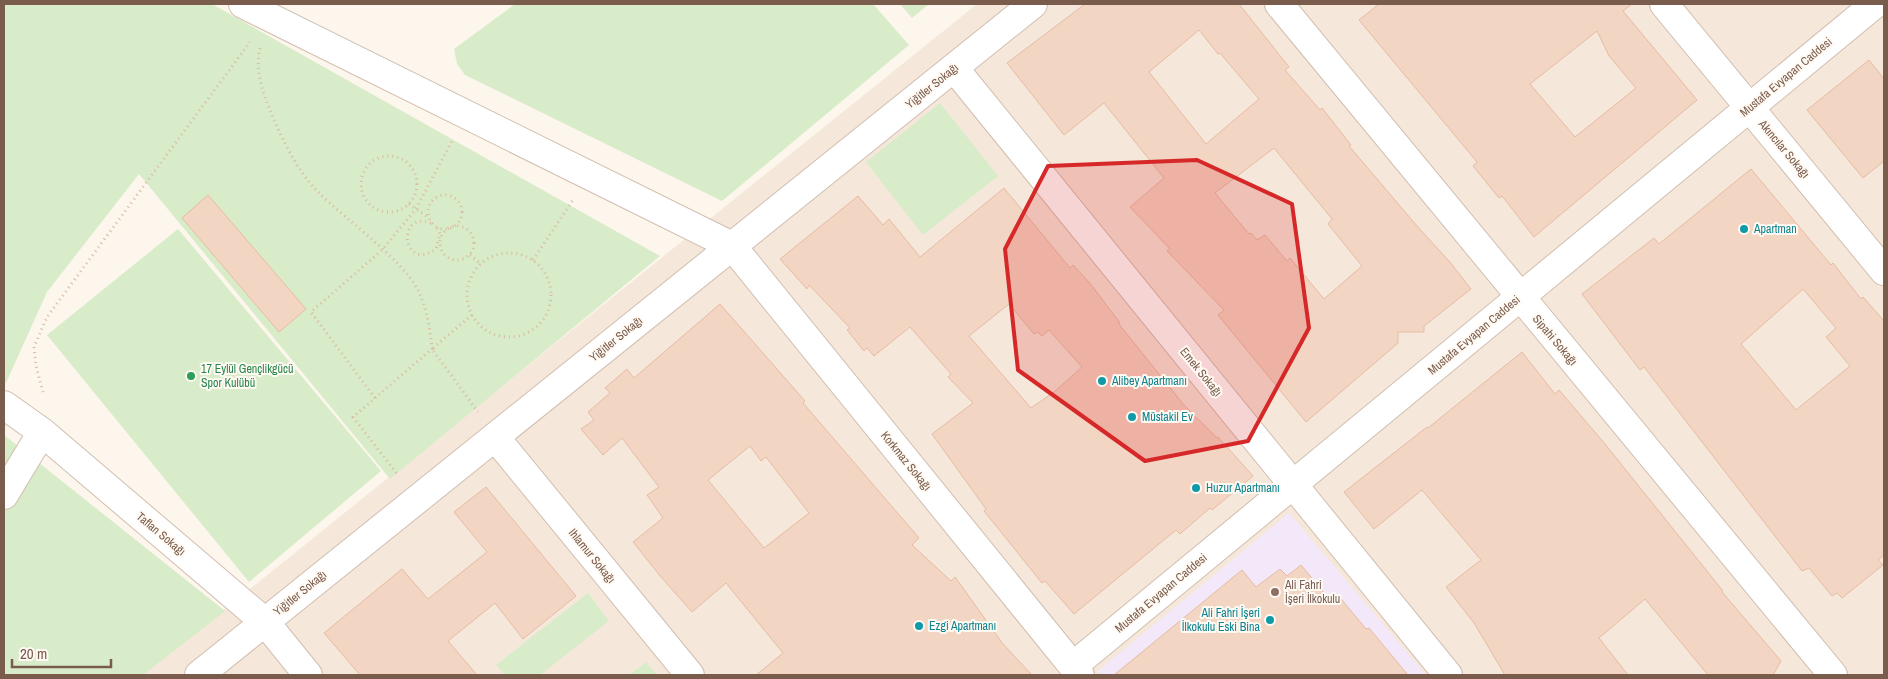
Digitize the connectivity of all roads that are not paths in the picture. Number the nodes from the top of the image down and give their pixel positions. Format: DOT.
graph roads {
  1 [pos="243,4"];
  2 [pos="1033,4"];
  3 [pos="1279,4"];
  4 [pos="1664,4"];
  5 [pos="1875,4"];
  6 [pos="954,68"];
  7 [pos="1749,107"];
  8 [pos="732,246"];
  9 [pos="1884,271"];
  10 [pos="1519,297"];
  11 [pos="4,405"];
  12 [pos="42,432"];
  13 [pos="495,437"];
  14 [pos="1292,485"];
  15 [pos="4,495"];
  16 [pos="265,622"];
  17 [pos="1076,671"];
  18 [pos="199,675"];
  19 [pos="308,675"];
  20 [pos="690,675"];
  21 [pos="1448,675"];
  22 [pos="1832,675"];
  1 -- 8 [label="street"];
  2 -- 6 [label="street, Yiğitler Sokağı"];
  3 -- 10 [label="street, Sipahi Sokağı"];
  4 -- 7 [label="street, Akıncılar Sokağı"];
  5 -- 7 [label="street, Mustafa Evyapan Caddesi"];
  6 -- 8 [label="street, Yiğitler Sokağı"];
  6 -- 14 [label="street, Emek Sokağı"];
  7 -- 9 [label="street, Akıncılar Sokağı"];
  7 -- 10 [label="street, Mustafa Evyapan Caddesi"];
  8 -- 13 [label="street, Yiğitler Sokağı"];
  8 -- 17 [label="street, Korkmaz Sokağı"];
  10 -- 14 [label="street, Mustafa Evyapan Caddesi"];
  10 -- 22 [label="street, Sipahi Sokağı"];
  11 -- 12 [label="street, Taflan Sokağı"];
  12 -- 15 [label="street"];
  12 -- 16 [label="street, Taflan Sokağı"];
  13 -- 16 [label="street, Yiğitler Sokağı"];
  13 -- 20 [label="street, Ihlamur Sokağı"];
  14 -- 17 [label="street, Mustafa Evyapan Caddesi"];
  14 -- 21 [label="street, Emek Sokağı"];
  16 -- 18 [label="street, Yiğitler Sokağı"];
  16 -- 19 [label="street, Taflan Sokağı"];
}
